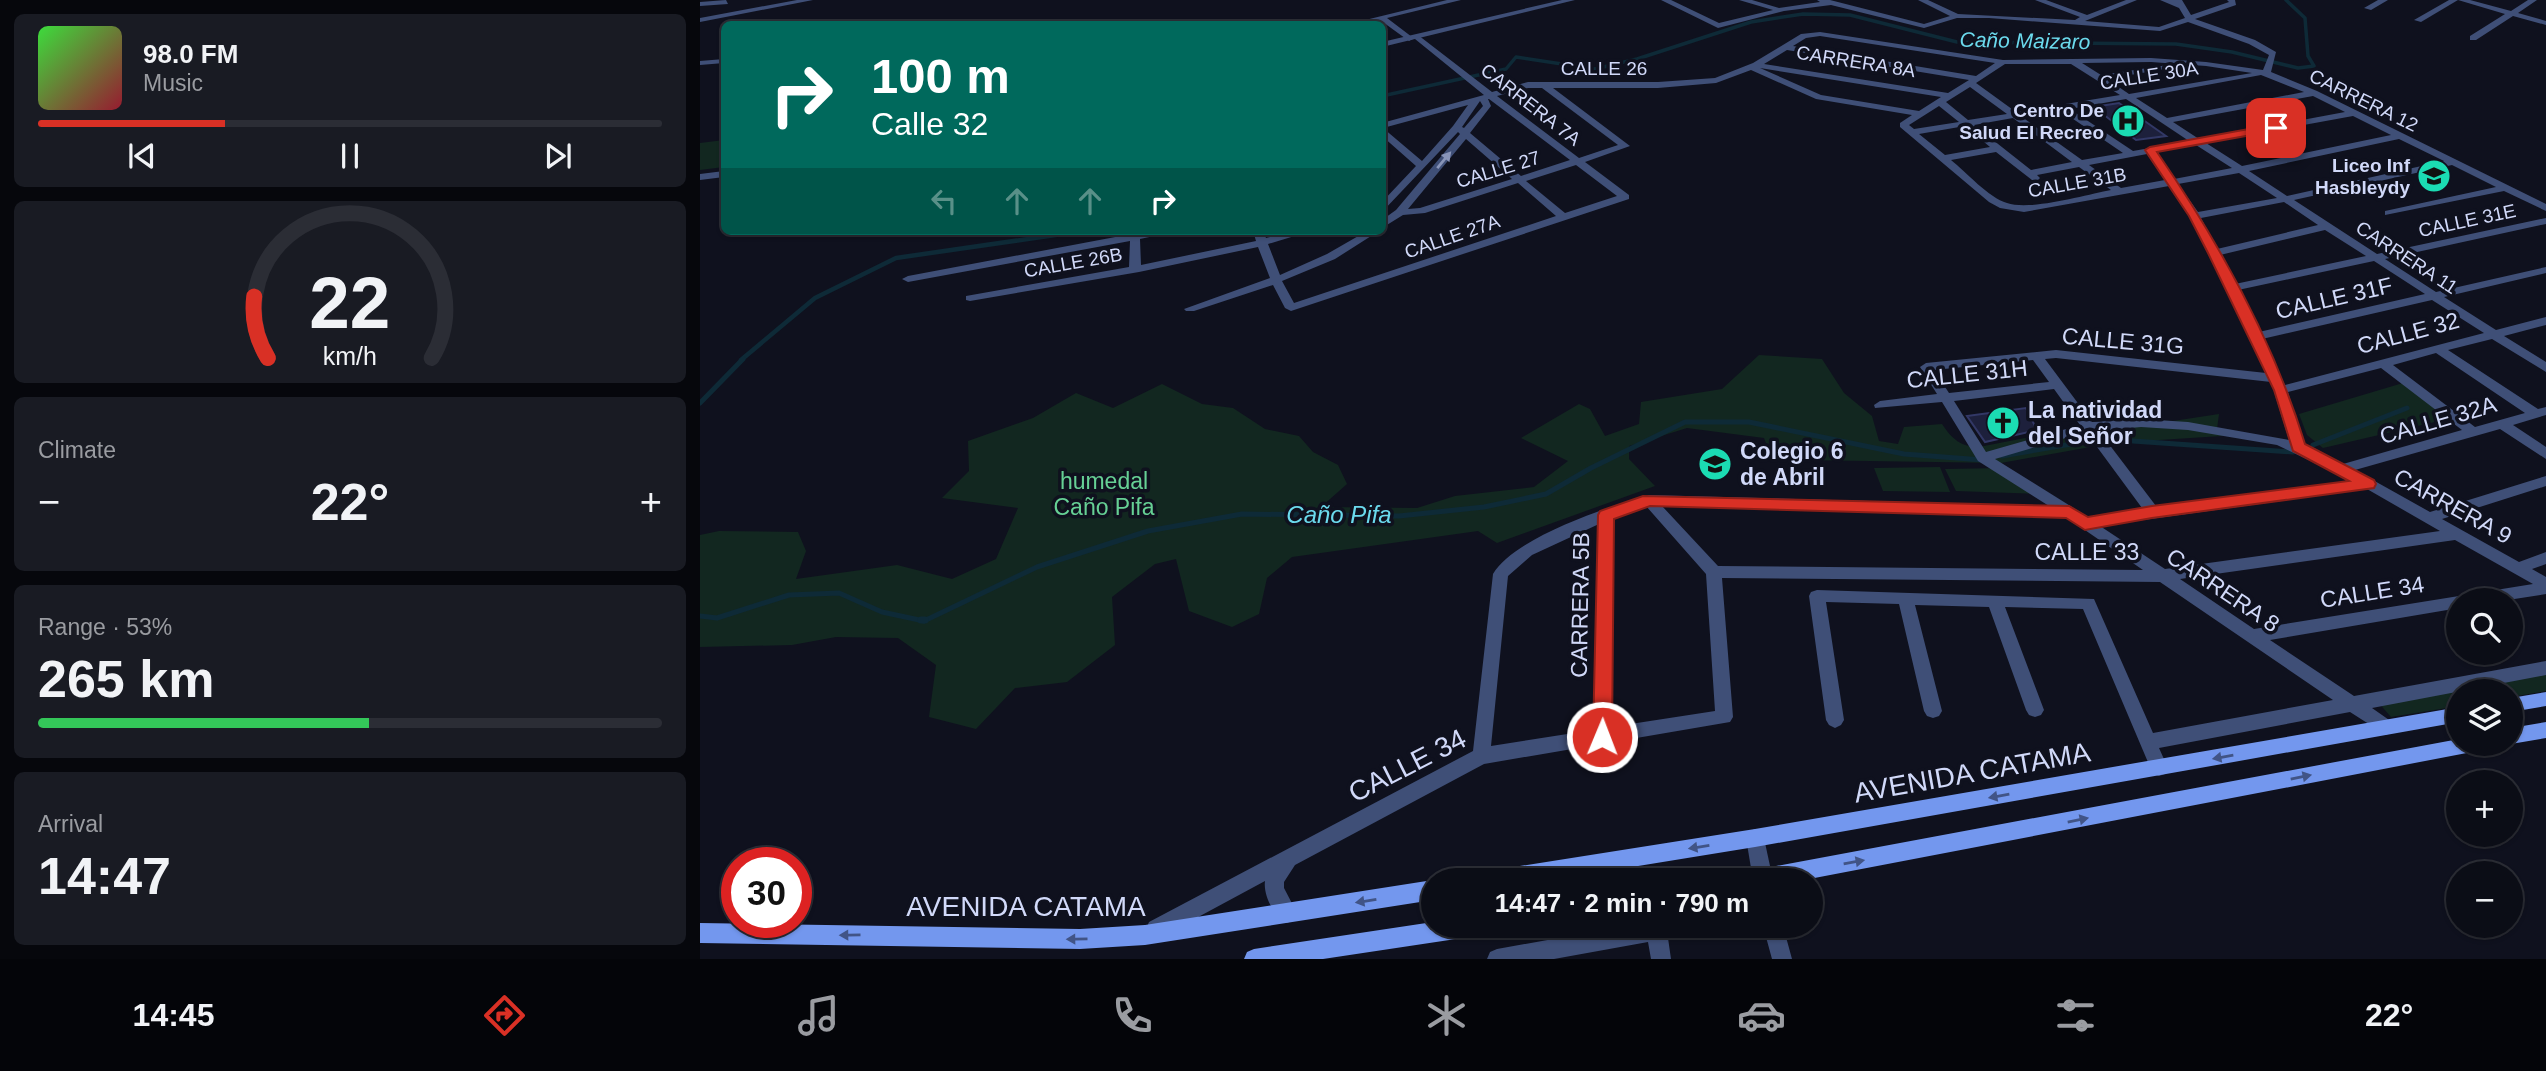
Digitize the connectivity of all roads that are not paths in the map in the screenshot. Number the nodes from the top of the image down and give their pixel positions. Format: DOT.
graph roads {
  1 [pos="809,0"];
  2 [pos="1414,0"];
  3 [pos="1457,0"];
  4 [pos="1570,0"];
  5 [pos="1665,0"];
  6 [pos="1743,0"];
  7 [pos="1821,0"];
  8 [pos="1844,0"];
  9 [pos="1922,0"];
  10 [pos="1946,0"];
  11 [pos="2039,0"];
  12 [pos="2133,0"];
  13 [pos="2164,0"];
  14 [pos="2384,0"];
  15 [pos="2454,0"];
  16 [pos="2462,0"];
  17 [pos="2533,0"];
  18 [pos="726,1"];
  19 [pos="799,1"];
  20 [pos="2232,2"];
  21 [pos="1831,3"];
  22 [pos="2179,3"];
  23 [pos="700,4"];
  24 [pos="1932,4"];
  25 [pos="1425,8"];
  26 [pos="2368,8"];
  27 [pos="1784,9"];
  28 [pos="2510,13"];
  29 [pos="1957,16"];
  30 [pos="717,17"];
  31 [pos="2086,17"];
  32 [pos="1382,18"];
  33 [pos="700,20"];
  34 [pos="2190,20"];
  35 [pos="2418,20"];
  36 [pos="1368,21"];
  37 [pos="2077,22"];
  38 [pos="2546,23"];
  39 [pos="1413,38"];
  40 [pos="2473,38"];
  41 [pos="1386,44"];
  42 [pos="1783,47"];
  43 [pos="721,61"];
  44 [pos="2073,61"];
  45 [pos="2003,62"];
  46 [pos="2190,62"];
  47 [pos="700,64"];
  48 [pos="1753,66"];
  49 [pos="2267,71"];
  50 [pos="2099,78"];
  51 [pos="1972,80"];
  52 [pos="1544,85"];
  53 [pos="2314,93"];
  54 [pos="1950,96"];
  55 [pos="2127,96"];
  56 [pos="1483,97"];
  57 [pos="1940,102"];
  58 [pos="2061,107"];
  59 [pos="2353,113"];
  60 [pos="1921,114"];
  61 [pos="2014,115"];
  62 [pos="2165,121"];
  63 [pos="1967,123"];
  64 [pos="1386,127"];
  65 [pos="1457,128"];
  66 [pos="1386,132"];
  67 [pos="1913,132"];
  68 [pos="1466,134"];
  69 [pos="2399,136"];
  70 [pos="2198,142"];
  71 [pos="2000,149"];
  72 [pos="2150,150"];
  73 [pos="2130,154"];
  74 [pos="1945,158"];
  75 [pos="2452,162"];
  76 [pos="1578,163"];
  77 [pos="2081,163"];
  78 [pos="1422,166"];
  79 [pos="2239,170"];
  80 [pos="721,174"];
  81 [pos="700,177"];
  82 [pos="1520,181"];
  83 [pos="2173,182"];
  84 [pos="2504,188"];
  85 [pos="2121,192"];
  86 [pos="1625,197"];
  87 [pos="2286,199"];
  88 [pos="1386,206"];
  89 [pos="1386,208"];
  90 [pos="2546,208"];
  91 [pos="1400,212"];
  92 [pos="2389,213"];
  93 [pos="2195,216"];
  94 [pos="1563,217"];
  95 [pos="2546,221"];
  96 [pos="1386,222"];
  97 [pos="2327,226"];
  98 [pos="1147,235"];
  99 [pos="1260,235"];
  100 [pos="1292,235"];
  101 [pos="1367,235"];
  102 [pos="1135,238"];
  103 [pos="1264,243"];
  104 [pos="2214,253"];
  105 [pos="2375,257"];
  106 [pos="1135,268"];
  107 [pos="2546,270"];
  108 [pos="908,279"];
  109 [pos="1276,280"];
  110 [pos="2231,288"];
  111 [pos="2436,297"];
  112 [pos="970,298"];
  113 [pos="1190,309"];
  114 [pos="2546,321"];
  115 [pos="2494,335"];
  116 [pos="2254,337"];
  117 [pos="2438,349"];
  118 [pos="2037,357"];
  119 [pos="2383,363"];
  120 [pos="1926,367"];
  121 [pos="2546,368"];
  122 [pos="2278,384"];
  123 [pos="2059,385"];
  124 [pos="1945,397"];
  125 [pos="1880,405"];
  126 [pos="2541,413"];
  127 [pos="2502,424"];
  128 [pos="2087,427"];
  129 [pos="2473,432"];
  130 [pos="2298,447"];
  131 [pos="2546,454"];
  132 [pos="1983,458"];
  133 [pos="2342,469"];
  134 [pos="2546,481"];
  135 [pos="2368,484"];
  136 [pos="1649,500"];
  137 [pos="2069,512"];
  138 [pos="2152,512"];
  139 [pos="1606,515"];
  140 [pos="2428,518"];
  141 [pos="2085,523"];
  142 [pos="2456,534"];
  143 [pos="2546,558"];
  144 [pos="2518,568"];
  145 [pos="1714,572"];
  146 [pos="2161,576"];
  147 [pos="2546,586"];
  148 [pos="2523,590"];
  149 [pos="1905,598"];
  150 [pos="1994,600"];
  151 [pos="2446,604"];
  152 [pos="2252,636"];
  153 [pos="2546,668"];
  154 [pos="2544,703"];
  155 [pos="2523,704"];
  156 [pos="2354,705"];
  157 [pos="2035,710"];
  158 [pos="1934,711"];
  159 [pos="2446,717"];
  160 [pos="1835,720"];
  161 [pos="2386,727"];
  162 [pos="2546,730"];
  163 [pos="2523,734"];
  164 [pos="1602,737"];
  165 [pos="2148,742"];
  166 [pos="2446,749"];
  167 [pos="1480,756"];
  168 [pos="2160,768"];
  169 [pos="1755,838"];
  170 [pos="1289,859"];
  171 [pos="1569,868"];
  172 [pos="1759,868"];
  173 [pos="1823,868"];
  174 [pos="1421,892"];
  175 [pos="1287,913"];
  176 [pos="700,933"];
  177 [pos="1421,934"];
  178 [pos="1145,935"];
  179 [pos="1619,938"];
  180 [pos="1658,938"];
  181 [pos="1776,938"];
  182 [pos="1537,955"];
  183 [pos="1254,959"];
  184 [pos="1497,959"];
  185 [pos="1661,959"];
  186 [pos="1782,959"];
  1 -- 19 [label="street"];
  2 -- 25 [label="street"];
  3 -- 25 [label="street"];
  4 -- 39 [label="street"];
  5 -- 27 [label="street"];
  6 -- 27 [label="street"];
  7 -- 21 [label="street"];
  8 -- 21 [label="street"];
  9 -- 24 [label="street"];
  10 -- 24 [label="street"];
  11 -- 31 [label="street"];
  12 -- 31 [label="street"];
  13 -- 22 [label="street"];
  14 -- 26 [label="street"];
  15 -- 35 [label="street"];
  16 -- 28 [label="street"];
  17 -- 28 [label="street"];
  18 -- 23 [label="street"];
  18 -- 30 [label="street"];
  19 -- 30 [label="street"];
  20 -- 34 [label="street"];
  21 -- 27 [label="street"];
  21 -- 29 [label="street"];
  22 -- 34 [label="street"];
  24 -- 29 [label="street"];
  25 -- 32 [label="street"];
  28 -- 38 [label="street"];
  28 -- 40 [label="street"];
  29 -- 37 [label="street"];
  30 -- 33 [label="street"];
  31 -- 37 [label="street"];
  32 -- 36 [label="street"];
  32 -- 39 [label="street, CARRERA 7A"];
  34 -- 37 [label="street"];
  34 -- 49 [label="street"];
  39 -- 41 [label="street"];
  39 -- 56 [label="street, CARRERA 7A"];
  42 -- 45 [label="street, CALLE 26"];
  42 -- 48 [label="street, CALLE 26"];
  42 -- 51 [label="street"];
  43 -- 47 [label="street"];
  44 -- 45 [label="street"];
  44 -- 46 [label="street"];
  44 -- 50 [label="street, CARRERA 11"];
  45 -- 51 [label="street"];
  46 -- 49 [label="street, CARRERA 12"];
  46 -- 50 [label="street"];
  48 -- 52 [label="street, CALLE 26"];
  48 -- 54 [label="street, CARRERA 8A"];
  48 -- 60 [label="street"];
  49 -- 53 [label="street, CARRERA 12"];
  49 -- 55 [label="street, CALLE 30A"];
  50 -- 55 [label="street, CARRERA 11"];
  51 -- 54 [label="street"];
  51 -- 61 [label="street"];
  52 -- 56 [label="street, CALLE 26"];
  52 -- 76 [label="street, CALLE 27"];
  53 -- 59 [label="street, CARRERA 12"];
  53 -- 62 [label="street"];
  54 -- 57 [label="street"];
  55 -- 58 [label="street, CALLE 30A"];
  55 -- 62 [label="street, CARRERA 11"];
  56 -- 64 [label="street, CALLE 26"];
  56 -- 65 [label="street"];
  56 -- 68 [label="street"];
  56 -- 76 [label="street, CARRERA 7A"];
  57 -- 60 [label="street"];
  57 -- 63 [label="street, CARRERA 8A"];
  58 -- 61 [label="street, CALLE 30A"];
  58 -- 73 [label="street"];
  59 -- 69 [label="street, CARRERA 12"];
  59 -- 70 [label="street"];
  60 -- 67 [label="street"];
  61 -- 63 [label="street, CALLE 30A"];
  61 -- 77 [label="street"];
  62 -- 70 [label="street, CARRERA 11"];
  63 -- 67 [label="street, CALLE 30A"];
  63 -- 71 [label="street, CARRERA 8A"];
  65 -- 68 [label="street"];
  65 -- 78 [label="street"];
  66 -- 78 [label="street"];
  67 -- 74 [label="street"];
  68 -- 82 [label="street"];
  91 -- 68 [label="street, one-way"];
  69 -- 75 [label="street, CARRERA 12"];
  69 -- 79 [label="street, CALLE 31B"];
  70 -- 72 [label="street"];
  70 -- 79 [label="street, CARRERA 11"];
  71 -- 74 [label="street"];
  71 -- 77 [label="street, CARRERA 8A"];
  72 -- 73 [label="street"];
  72 -- 83 [label="street"];
  73 -- 77 [label="street"];
  74 -- 85 [label="street, CALLE 31B"];
  75 -- 84 [label="street, CARRERA 12"];
  75 -- 87 [label="street"];
  76 -- 82 [label="street, CALLE 27"];
  76 -- 86 [label="street, CARRERA 7A"];
  77 -- 85 [label="street"];
  78 -- 88 [label="street"];
  79 -- 83 [label="street, CALLE 31B"];
  79 -- 87 [label="street, CARRERA 11"];
  80 -- 81 [label="street"];
  82 -- 91 [label="street, CALLE 27"];
  82 -- 94 [label="street"];
  83 -- 85 [label="street, CALLE 31B"];
  83 -- 93 [label="street"];
  84 -- 90 [label="street, CARRERA 12"];
  84 -- 92 [label="street"];
  86 -- 94 [label="street, CALLE 27A"];
  87 -- 93 [label="street"];
  87 -- 97 [label="street, CARRERA 11"];
  89 -- 91 [label="street"];
  91 -- 96 [label="street, CALLE 27"];
  93 -- 104 [label="street"];
  94 -- 109 [label="street, CALLE 27A"];
  95 -- 105 [label="street, CALLE 31E"];
  97 -- 104 [label="street"];
  97 -- 105 [label="street, CARRERA 11"];
  98 -- 102 [label="street"];
  99 -- 103 [label="street"];
  100 -- 103 [label="street, CALLE 26B"];
  101 -- 109 [label="street"];
  102 -- 106 [label="street"];
  102 -- 108 [label="street"];
  103 -- 106 [label="street, CALLE 26B"];
  103 -- 109 [label="street"];
  104 -- 110 [label="street"];
  105 -- 110 [label="street, CALLE 31E"];
  105 -- 111 [label="street, CARRERA 11"];
  106 -- 112 [label="street, CALLE 26B"];
  107 -- 111 [label="street, CALLE 31F"];
  109 -- 113 [label="street"];
  110 -- 116 [label="street"];
  111 -- 115 [label="street, CARRERA 11"];
  111 -- 116 [label="street, CALLE 31F"];
  114 -- 115 [label="street, CALLE 32"];
  115 -- 117 [label="street, CALLE 32"];
  115 -- 121 [label="street, CARRERA 11"];
  116 -- 122 [label="street"];
  117 -- 119 [label="street, CALLE 32"];
  117 -- 126 [label="street"];
  118 -- 120 [label="street, CALLE 31G"];
  118 -- 122 [label="street, CALLE 31G"];
  118 -- 123 [label="street"];
  119 -- 122 [label="street, CALLE 32"];
  119 -- 129 [label="street"];
  120 -- 124 [label="street, CARRERA 8"];
  122 -- 130 [label="street"];
  123 -- 124 [label="street, CALLE 31H"];
  123 -- 128 [label="street"];
  124 -- 125 [label="street, CALLE 31H"];
  124 -- 132 [label="street, CARRERA 8"];
  126 -- 127 [label="street, CALLE 32A"];
  127 -- 129 [label="street, CALLE 32A"];
  127 -- 131 [label="street"];
  128 -- 130 [label="street"];
  128 -- 132 [label="street"];
  128 -- 138 [label="street"];
  129 -- 133 [label="street, CALLE 32A"];
  130 -- 133 [label="street, CARRERA 9"];
  132 -- 137 [label="street, CARRERA 8"];
  133 -- 135 [label="street, CARRERA 9"];
  134 -- 140 [label="street"];
  135 -- 138 [label="street"];
  135 -- 140 [label="street, CARRERA 9"];
  136 -- 137 [label="street"];
  136 -- 139 [label="street"];
  136 -- 145 [label="street"];
  137 -- 141 [label="street, CARRERA 8"];
  138 -- 141 [label="street"];
  139 -- 164 [label="street, CARRERA 5B"];
  139 -- 167 [label="street"];
  140 -- 142 [label="street, CARRERA 9"];
  141 -- 146 [label="street, CARRERA 8"];
  142 -- 144 [label="street, CARRERA 9"];
  142 -- 146 [label="street, CALLE 33"];
  143 -- 144 [label="street"];
  144 -- 147 [label="street, CARRERA 9"];
  145 -- 146 [label="street, CALLE 33"];
  145 -- 164 [label="street, CALLE 34"];
  146 -- 152 [label="street, CARRERA 8"];
  147 -- 148 [label="street"];
  149 -- 150 [label="street"];
  149 -- 158 [label="street"];
  149 -- 160 [label="street"];
  150 -- 157 [label="street"];
  150 -- 165 [label="street"];
  151 -- 152 [label="street, CALLE 34"];
  152 -- 156 [label="street, CARRERA 8"];
  153 -- 156 [label="street"];
  154 -- 155 [label="main road"];
  156 -- 161 [label="street, CARRERA 8"];
  156 -- 165 [label="street"];
  159 -- 161 [label="main road, AVENIDA CATAMA"];
  161 -- 168 [label="main road, AVENIDA CATAMA, one-way"];
  162 -- 163 [label="main road"];
  164 -- 167 [label="street, CALLE 34"];
  165 -- 168 [label="street"];
  173 -- 166 [label="main road, one-way"];
  167 -- 170 [label="street, CALLE 34"];
  168 -- 169 [label="main road, AVENIDA CATAMA, one-way"];
  169 -- 171 [label="main road, AVENIDA CATAMA, one-way"];
  169 -- 172 [label="street"];
  170 -- 175 [label="street"];
  170 -- 178 [label="street, CALLE 34"];
  174 -- 175 [label="main road, AVENIDA CATAMA, one-way"];
  175 -- 178 [label="main road, AVENIDA CATAMA"];
  178 -- 176 [label="main road, AVENIDA CATAMA, one-way"];
  177 -- 183 [label="main road"];
  179 -- 182 [label="street"];
  180 -- 185 [label="street"];
  181 -- 186 [label="street"];
  182 -- 184 [label="street"];
}
